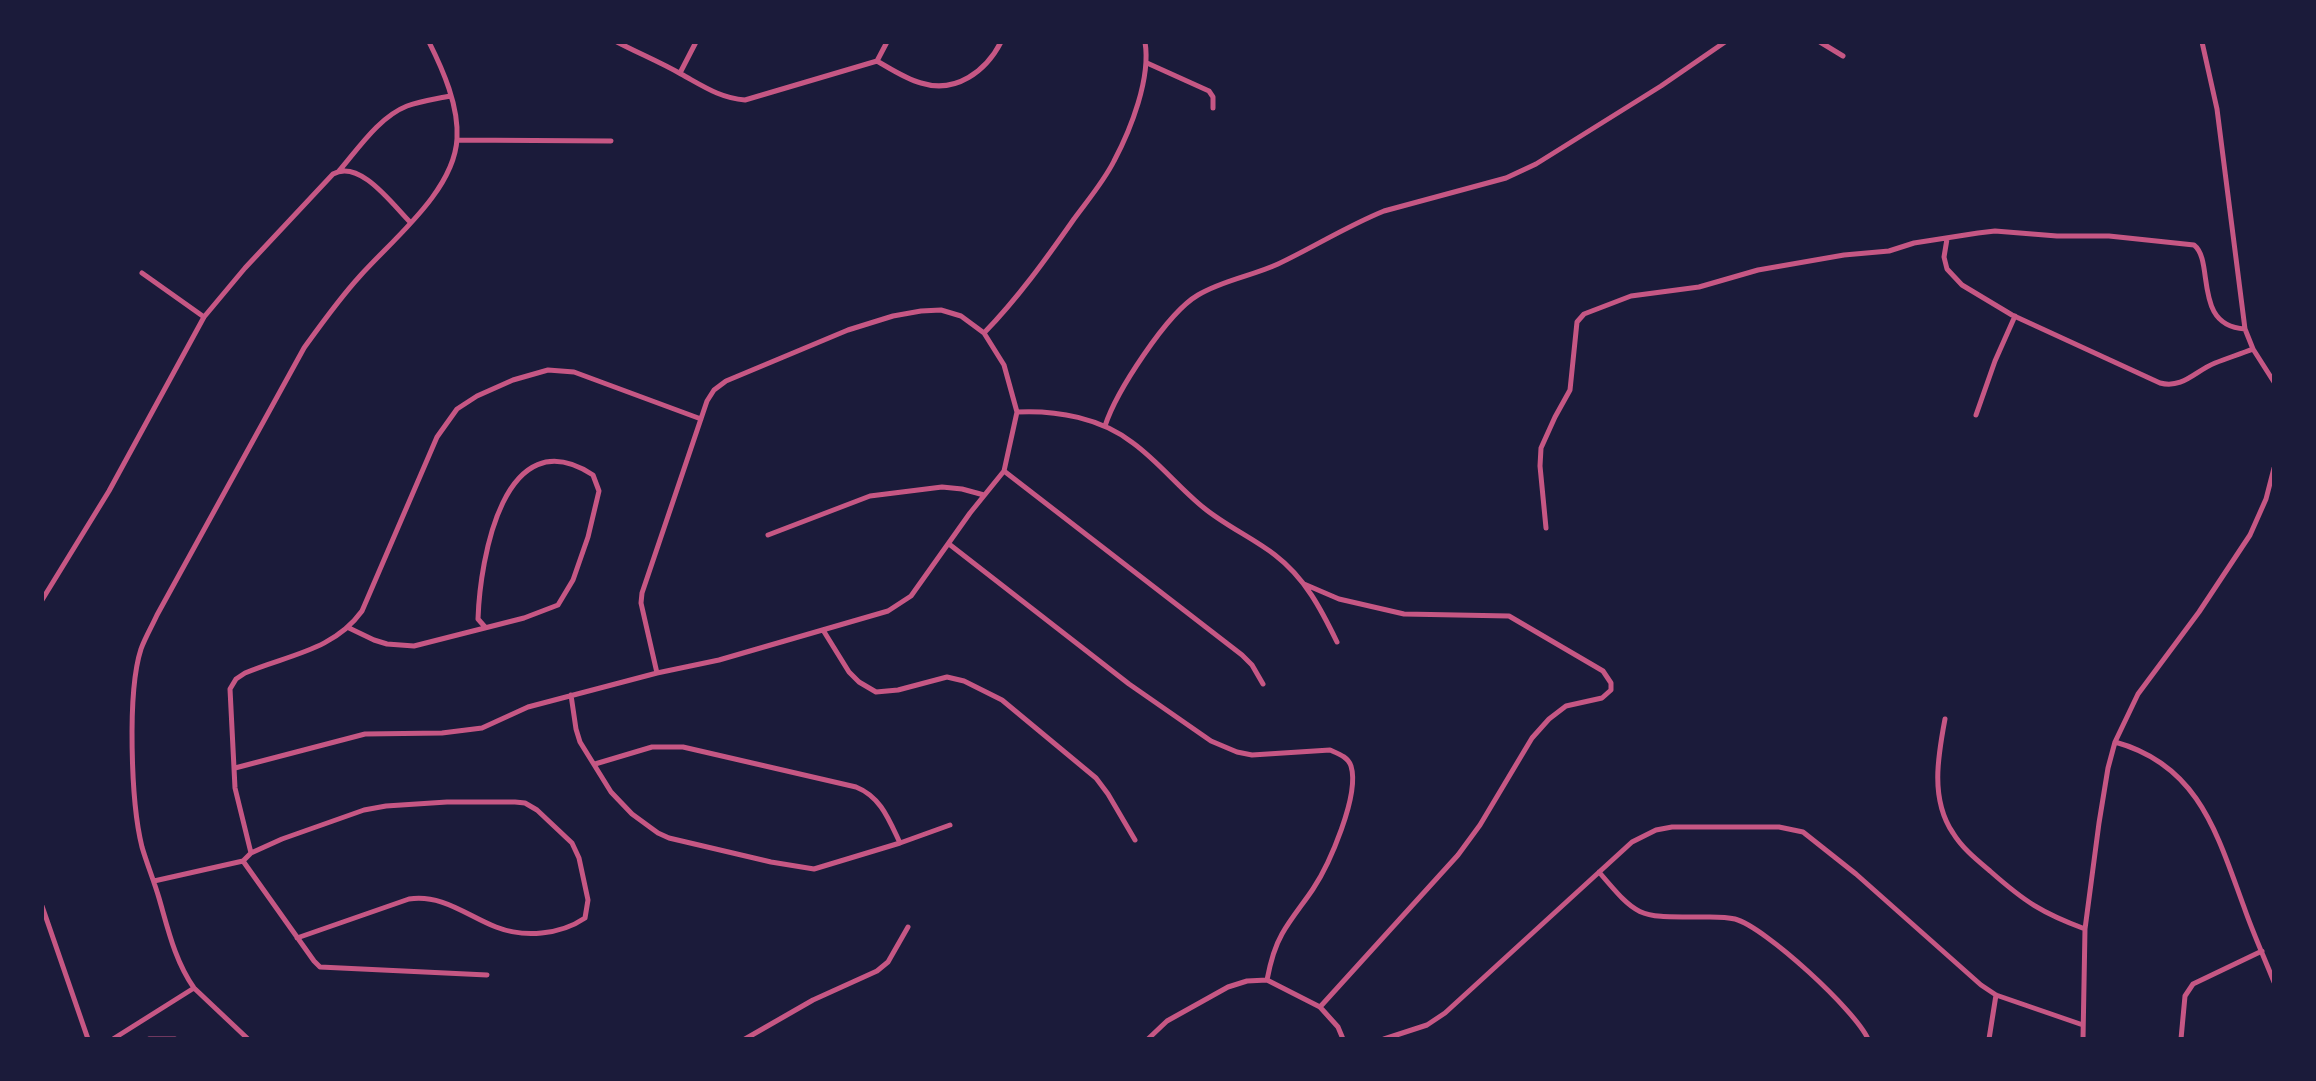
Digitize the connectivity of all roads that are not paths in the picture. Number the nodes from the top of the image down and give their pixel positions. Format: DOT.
graph roads {
  1 [pos="429,42"];
  2 [pos="617,42"];
  3 [pos="696,42"];
  4 [pos="887,42"];
  5 [pos="1001,42"];
  6 [pos="1145,42"];
  7 [pos="1724,42"];
  8 [pos="1820,42"];
  9 [pos="2202,42"];
  10 [pos="1843,56"];
  11 [pos="877,61"];
  12 [pos="1147,63"];
  13 [pos="680,73"];
  14 [pos="450,96"];
  15 [pos="1213,108"];
  16 [pos="457,140"];
  17 [pos="611,141"];
  18 [pos="339,171"];
  19 [pos="410,222"];
  20 [pos="1947,239"];
  21 [pos="142,273"];
  22 [pos="2015,316"];
  23 [pos="204,317"];
  24 [pos="2245,329"];
  25 [pos="984,333"];
  26 [pos="2253,349"];
  27 [pos="2274,382"];
  28 [pos="1017,412"];
  29 [pos="1976,415"];
  30 [pos="701,419"];
  31 [pos="1105,426"];
  32 [pos="2274,468"];
  33 [pos="1004,471"];
  34 [pos="2273,480"];
  35 [pos="984,495"];
  36 [pos="1546,528"];
  37 [pos="768,535"];
  38 [pos="949,544"];
  39 [pos="1304,584"];
  40 [pos="42,600"];
  41 [pos="485,627"];
  42 [pos="349,628"];
  43 [pos="823,630"];
  44 [pos="1337,642"];
  45 [pos="657,673"];
  46 [pos="1263,684"];
  47 [pos="571,695"];
  48 [pos="1945,719"];
  49 [pos="2115,741"];
  50 [pos="594,764"];
  51 [pos="235,768"];
  52 [pos="950,825"];
  53 [pos="1135,840"];
  54 [pos="900,843"];
  55 [pos="251,853"];
  56 [pos="243,861"];
  57 [pos="1599,872"];
  58 [pos="154,881"];
  59 [pos="42,906"];
  60 [pos="908,927"];
  61 [pos="2085,929"];
  62 [pos="297,937"];
  63 [pos="2262,951"];
  64 [pos="486,975"];
  65 [pos="1267,980"];
  66 [pos="2274,982"];
  67 [pos="194,988"];
  68 [pos="1996,995"];
  69 [pos="1320,1007"];
  70 [pos="2083,1025"];
  71 [pos="1402,1037"];
  72 [pos="88,1039"];
  73 [pos="113,1039"];
  74 [pos="149,1039"];
  75 [pos="175,1039"];
  76 [pos="248,1039"];
  77 [pos="745,1039"];
  78 [pos="1148,1039"];
  79 [pos="1343,1039"];
  80 [pos="1384,1039"];
  81 [pos="1868,1039"];
  82 [pos="1989,1039"];
  83 [pos="2083,1039"];
  84 [pos="2181,1039"];
  1 -- 14 [label="street"];
  2 -- 13 [label="street"];
  3 -- 13 [label="street"];
  4 -- 11 [label="street"];
  5 -- 11 [label="street"];
  6 -- 12 [label="street"];
  7 -- 31 [label="street"];
  8 -- 10 [label="street"];
  9 -- 24 [label="street"];
  11 -- 13 [label="street"];
  12 -- 15 [label="street"];
  12 -- 25 [label="street"];
  14 -- 16 [label="street"];
  14 -- 18 [label="street"];
  16 -- 17 [label="street"];
  16 -- 19 [label="street"];
  18 -- 19 [label="street"];
  18 -- 23 [label="street"];
  19 -- 58 [label="street"];
  20 -- 22 [label="street"];
  20 -- 24 [label="street"];
  20 -- 36 [label="street"];
  21 -- 23 [label="street"];
  22 -- 26 [label="street"];
  22 -- 29 [label="street"];
  23 -- 40 [label="street"];
  24 -- 26 [label="street"];
  25 -- 28 [label="street"];
  25 -- 30 [label="street"];
  26 -- 27 [label="street"];
  28 -- 31 [label="street"];
  28 -- 33 [label="street"];
  30 -- 42 [label="street"];
  30 -- 45 [label="street"];
  31 -- 39 [label="street"];
  32 -- 34 [label="street"];
  33 -- 35 [label="street"];
  33 -- 46 [label="street"];
  34 -- 49 [label="street"];
  35 -- 37 [label="street"];
  35 -- 38 [label="street"];
  38 -- 43 [label="street"];
  38 -- 65 [label="street"];
  39 -- 44 [label="street"];
  39 -- 69 [label="street"];
  41 -- 41 [label="street"];
  41 -- 42 [label="street"];
  42 -- 51 [label="street"];
  43 -- 45 [label="street"];
  43 -- 53 [label="street"];
  45 -- 47 [label="street"];
  47 -- 50 [label="street"];
  47 -- 51 [label="street"];
  48 -- 61 [label="street"];
  49 -- 61 [label="street"];
  49 -- 63 [label="street"];
  50 -- 54 [label="street"];
  50 -- 54 [label="street"];
  51 -- 55 [label="street"];
  52 -- 54 [label="street"];
  55 -- 56 [label="street"];
  55 -- 62 [label="street"];
  56 -- 58 [label="street"];
  56 -- 62 [label="street"];
  57 -- 68 [label="street"];
  57 -- 71 [label="street"];
  57 -- 81 [label="street"];
  58 -- 67 [label="street"];
  59 -- 72 [label="street"];
  60 -- 77 [label="street"];
  61 -- 70 [label="street"];
  62 -- 64 [label="street"];
  63 -- 66 [label="street"];
  63 -- 84 [label="street"];
  65 -- 69 [label="street"];
  65 -- 78 [label="street"];
  67 -- 73 [label="street"];
  67 -- 76 [label="street"];
  68 -- 70 [label="street"];
  68 -- 82 [label="street"];
  69 -- 79 [label="street"];
  70 -- 83 [label="street"];
  71 -- 80 [label="street"];
  74 -- 75 [label="street"];
}
